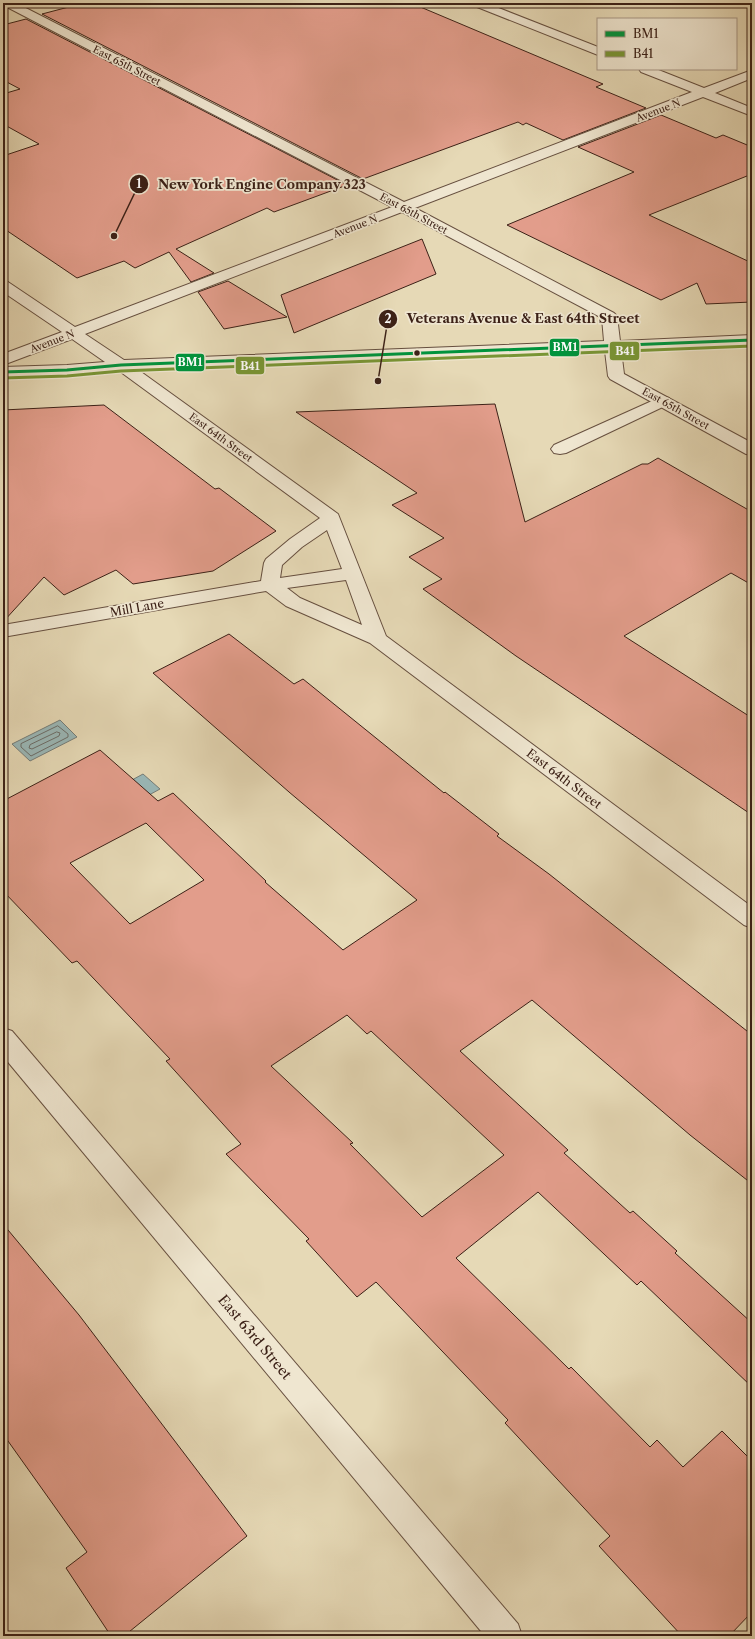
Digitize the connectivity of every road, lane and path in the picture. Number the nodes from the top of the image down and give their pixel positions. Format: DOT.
graph roads {
  1 [pos="7,3"];
  2 [pos="476,3"];
  3 [pos="597,51"];
  4 [pos="648,70"];
  5 [pos="752,74"];
  6 [pos="704,92"];
  7 [pos="752,112"];
  8 [pos="403,207"];
  9 [pos="3,285"];
  10 [pos="74,333"];
  11 [pos="752,340"];
  12 [pos="613,346"];
  13 [pos="3,360"];
  14 [pos="121,365"];
  15 [pos="3,372"];
  16 [pos="664,401"];
  17 [pos="560,449"];
  18 [pos="752,450"];
  19 [pos="332,518"];
  20 [pos="352,573"];
  21 [pos="270,585"];
  22 [pos="3,631"];
  23 [pos="376,639"];
  24 [pos="752,919"];
  25 [pos="3,1038"];
  26 [pos="506,1636"];
  1 -- 8 [label="street, East 65th Street"];
  2 -- 3 [label="street"];
  4 -- 6 [label="street"];
  5 -- 6 [label="street, Avenue N"];
  6 -- 7 [label="street"];
  6 -- 8 [label="street, Avenue N"];
  8 -- 10 [label="street, Avenue N"];
  8 -- 12 [label="street, East 65th Street"];
  9 -- 10 [label="street, East 64th Street"];
  10 -- 13 [label="street, Avenue N"];
  10 -- 14 [label="street, East 64th Street"];
  11 -- 12 [label="street"];
  12 -- 14 [label="street"];
  12 -- 16 [label="street, East 65th Street"];
  14 -- 15 [label="street"];
  14 -- 19 [label="street, East 64th Street"];
  16 -- 17 [label="street"];
  16 -- 18 [label="street, East 65th Street"];
  19 -- 20 [label="street"];
  19 -- 21 [label="street"];
  20 -- 21 [label="street, Mill Lane"];
  20 -- 23 [label="street"];
  21 -- 22 [label="street, Mill Lane"];
  21 -- 23 [label="street, East 64th Street"];
  23 -- 24 [label="street, East 64th Street"];
  25 -- 26 [label="street, East 63rd Street"];
}
